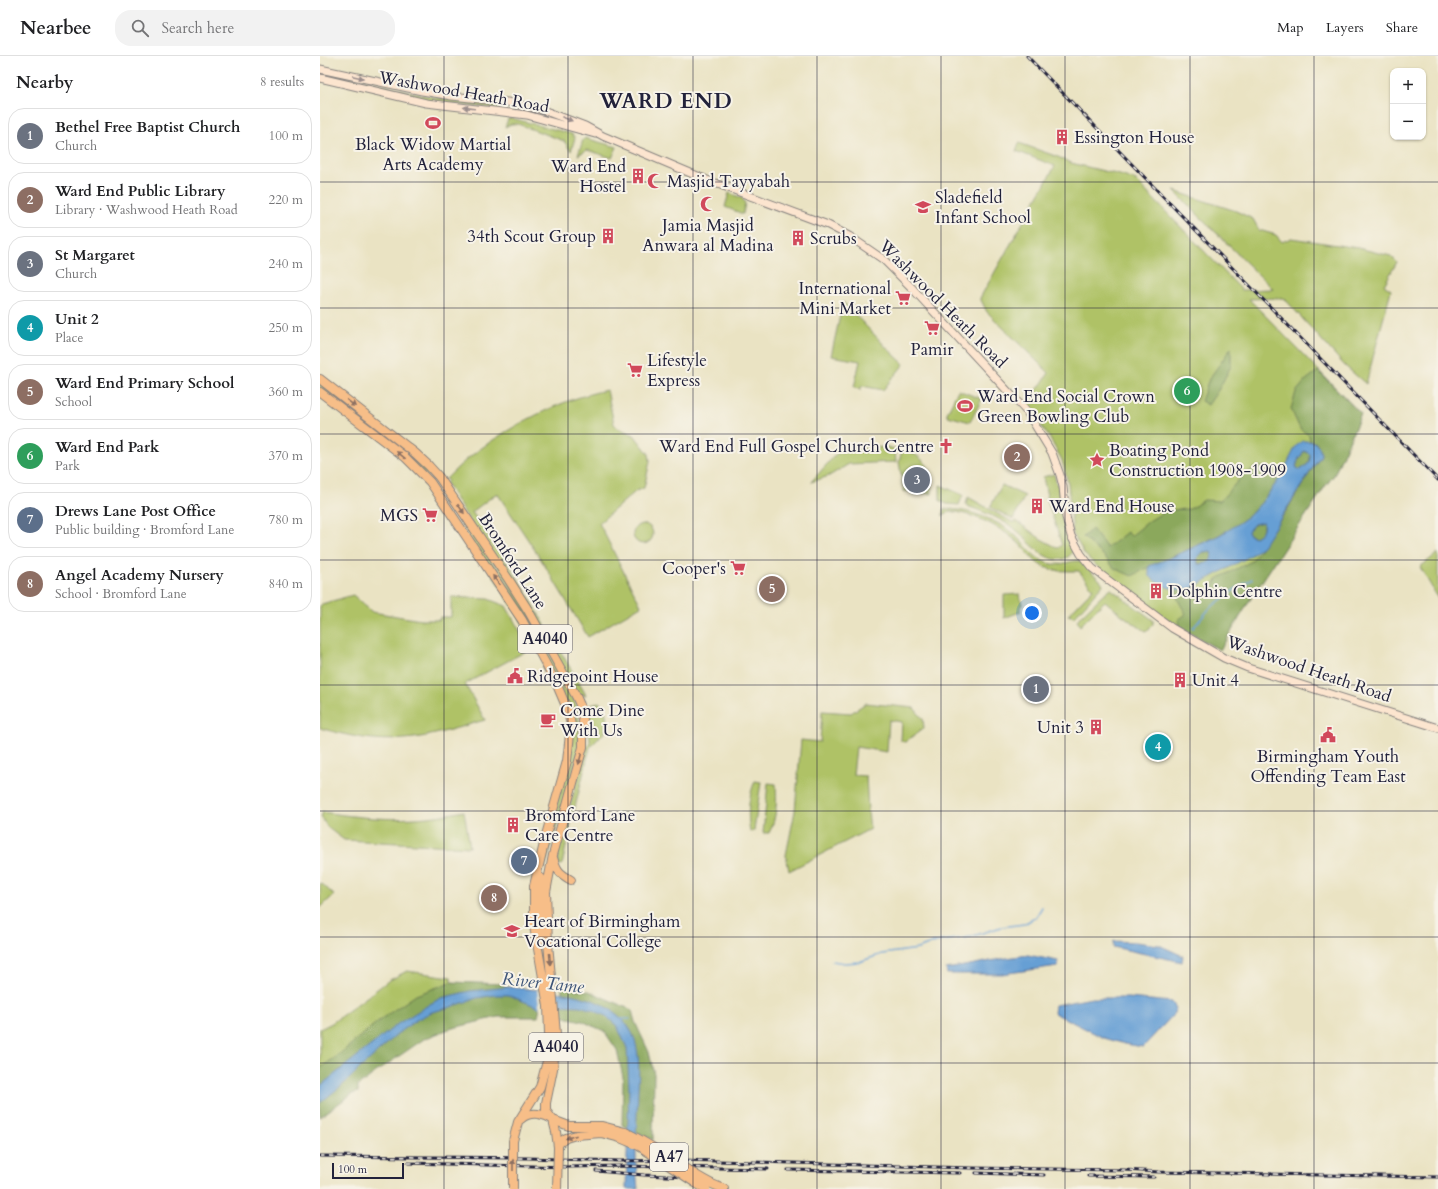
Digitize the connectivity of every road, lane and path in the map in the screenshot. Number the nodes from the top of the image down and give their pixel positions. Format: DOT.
graph roads {
  1 [pos="320,69"];
  2 [pos="320,78"];
  3 [pos="506,102"];
  4 [pos="506,112"];
  5 [pos="603,136"];
  6 [pos="320,379"];
  7 [pos="320,392"];
  8 [pos="517,592"];
  9 [pos="508,598"];
  10 [pos="1438,728"];
  11 [pos="553,855"];
  12 [pos="541,878"];
  13 [pos="571,880"];
  14 [pos="540,962"];
  15 [pos="549,989"];
  16 [pos="550,1069"];
  17 [pos="552,1119"];
  18 [pos="518,1122"];
  19 [pos="622,1135"];
  20 [pos="558,1146"];
  21 [pos="709,1187"];
  22 [pos="513,1189"];
  23 [pos="557,1189"];
  24 [pos="724,1189"];
  1 -- 3 [label="main road, Washwood Heath Road, one-way"];
  4 -- 2 [label="main road, Washwood Heath Road, one-way"];
  3 -- 4 [label="main road"];
  3 -- 5 [label="main road, Washwood Heath Road, one-way"];
  4 -- 5 [label="main road, Washwood Heath Road"];
  5 -- 10 [label="main road, Washwood Heath Road"];
  6 -- 8 [label="main road, Bromford Lane / A4040, one-way"];
  9 -- 7 [label="main road, Bromford Lane / A4040, one-way"];
  8 -- 9 [label="main road"];
  8 -- 11 [label="main road, Bromford Lane / A4040, one-way"];
  9 -- 14 [label="main road, Bromford Lane / A4040"];
  11 -- 13 [label="main road"];
  11 -- 15 [label="main road, Bromford Lane / A4040, one-way"];
  12 -- 14 [label="main road"];
  14 -- 15 [label="main road, Bromford Lane / A4040"];
  15 -- 16 [label="main road, Bromford Lane / A4040"];
  16 -- 17 [label="main road, Bromford Lane / A4040"];
  16 -- 18 [label="main road, Bromford Lane / A4040"];
  17 -- 18 [label="main road"];
  17 -- 19 [label="main road, A47"];
  17 -- 20 [label="main road, Bromford Lane"];
  22 -- 18 [label="main road, Bromford Lane, one-way, bridge"];
  19 -- 20 [label="main road, A47, one-way"];
  19 -- 21 [label="main road, A47, bridge"];
  20 -- 23 [label="main road, Bromford Lane, bridge"];
  21 -- 24 [label="main road, A47"];
}
